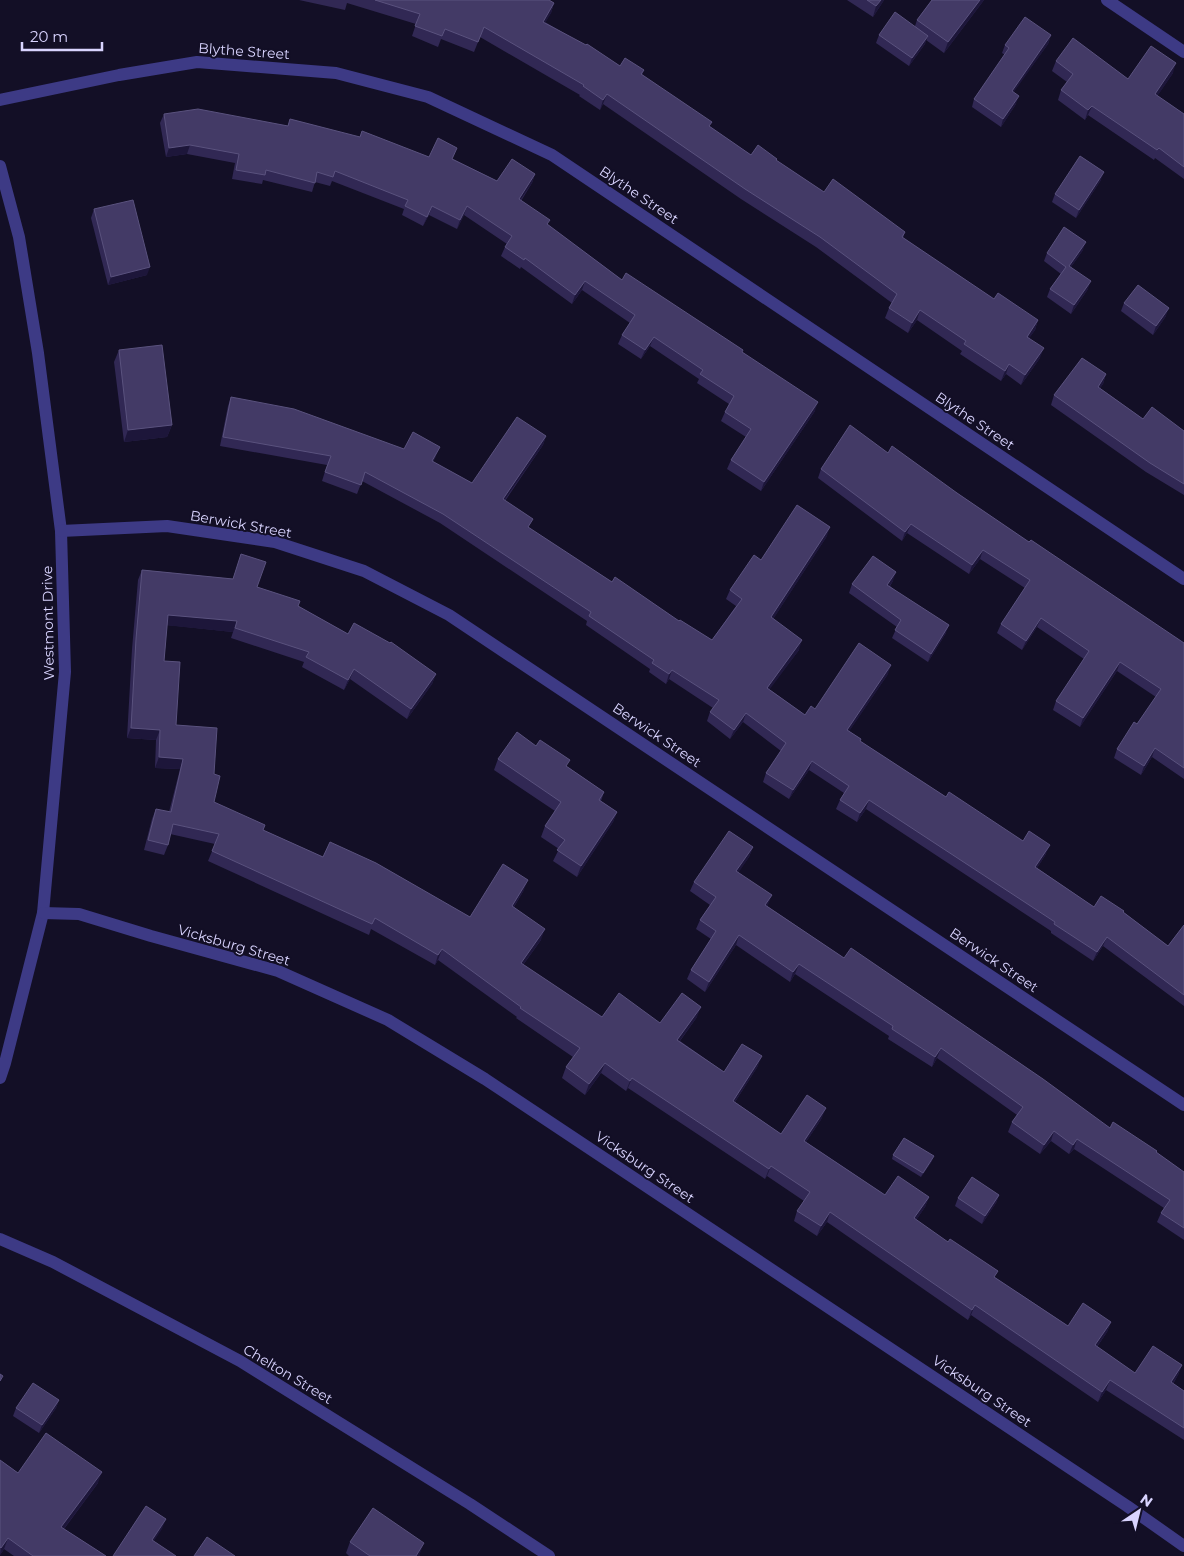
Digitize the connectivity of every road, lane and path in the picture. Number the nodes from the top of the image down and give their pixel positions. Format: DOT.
graph roads {
  1 [pos="1107,0"];
  2 [pos="1184,52"];
  3 [pos="0,100"];
  4 [pos="0,166"];
  5 [pos="61,531"];
  6 [pos="1184,579"];
  7 [pos="42,912"];
  8 [pos="0,1078"];
  9 [pos="1184,1105"];
  10 [pos="0,1239"];
  11 [pos="1184,1546"];
  12 [pos="549,1556"];
  1 -- 2 [label="street"];
  3 -- 6 [label="street, Blythe Street"];
  4 -- 5 [label="street, Westmont Drive"];
  5 -- 7 [label="street, Westmont Drive"];
  5 -- 9 [label="street, Berwick Street"];
  7 -- 8 [label="street, Westmont Drive"];
  7 -- 11 [label="street, Vicksburg Street"];
  10 -- 12 [label="street, Chelton Street"];
}
